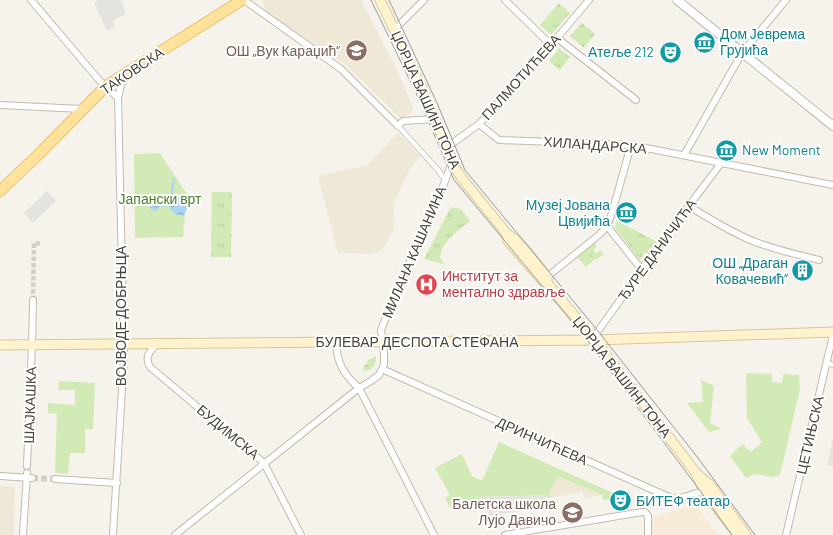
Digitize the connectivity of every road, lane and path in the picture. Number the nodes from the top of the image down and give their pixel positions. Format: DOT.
graph roads {
  1 [pos="31,0"];
  2 [pos="243,0"];
  3 [pos="380,0"];
  4 [pos="424,0"];
  5 [pos="506,0"];
  6 [pos="589,0"];
  7 [pos="677,0"];
  8 [pos="786,0"];
  9 [pos="394,30"];
  10 [pos="557,38"];
  11 [pos="551,45"];
  12 [pos="742,53"];
  13 [pos="131,70"];
  14 [pos="106,86"];
  15 [pos="118,98"];
  16 [pos="636,100"];
  17 [pos="0,105"];
  18 [pos="82,109"];
  19 [pos="435,119"];
  20 [pos="479,124"];
  21 [pos="398,126"];
  22 [pos="833,126"];
  23 [pos="631,145"];
  24 [pos="446,148"];
  25 [pos="684,155"];
  26 [pos="452,162"];
  27 [pos="722,162"];
  28 [pos="445,180"];
  29 [pos="833,185"];
  30 [pos="0,191"];
  31 [pos="689,206"];
  32 [pos="607,226"];
  33 [pos="819,260"];
  34 [pos="642,270"];
  35 [pos="547,280"];
  36 [pos="33,300"];
  37 [pos="833,332"];
  38 [pos="833,335"];
  39 [pos="595,340"];
  40 [pos="336,342"];
  41 [pos="382,342"];
  42 [pos="123,344"];
  43 [pos="157,344"];
  44 [pos="0,345"];
  45 [pos="32,345"];
  46 [pos="830,364"];
  47 [pos="382,369"];
  48 [pos="359,388"];
  49 [pos="264,463"];
  50 [pos="696,473"];
  51 [pos="28,474"];
  52 [pos="0,476"];
  53 [pos="55,479"];
  54 [pos="117,483"];
  55 [pos="705,492"];
  56 [pos="721,500"];
  57 [pos="23,535"];
  58 [pos="113,535"];
  59 [pos="175,535"];
  60 [pos="301,535"];
  61 [pos="434,535"];
  62 [pos="505,535"];
  63 [pos="648,535"];
  64 [pos="738,535"];
  65 [pos="746,535"];
  66 [pos="786,535"];
  1 -- 14 [label="street"];
  2 -- 13 [label="main road, ТАКОВСКА"];
  2 -- 21 [label="street"];
  3 -- 9 [label="main road, ЏОРЏА ВАШИНГТОНА"];
  4 -- 9 [label="street"];
  5 -- 11 [label="street"];
  6 -- 10 [label="street, ПАЛМОТИЋЕВА"];
  7 -- 12 [label="street"];
  8 -- 12 [label="street"];
  9 -- 19 [label="main road, ЏОРЏА ВАШИНГТОНА"];
  10 -- 11 [label="street, ПАЛМОТИЋЕВА"];
  10 -- 16 [label="street"];
  11 -- 20 [label="street, ПАЛМОТИЋЕВА"];
  12 -- 22 [label="street"];
  12 -- 25 [label="street"];
  13 -- 14 [label="main road, ТАКОВСКА"];
  13 -- 15 [label="street, ВОЈВОДЕ ДОБРЊЦА"];
  14 -- 15 [label="street"];
  14 -- 18 [label="main road, ТАКОВСКА"];
  15 -- 42 [label="street, ВОЈВОДЕ ДОБРЊЦА"];
  17 -- 18 [label="street"];
  18 -- 30 [label="main road, ТАКОВСКА"];
  19 -- 21 [label="street"];
  19 -- 24 [label="main road, ЏОРЏА ВАШИНГТОНА"];
  20 -- 23 [label="street, ХИЛАНДАРСКА"];
  20 -- 24 [label="street, ПАЛМОТИЋЕВА"];
  21 -- 28 [label="street"];
  23 -- 25 [label="street, ХИЛАНДАРСКА"];
  23 -- 32 [label="street"];
  24 -- 26 [label="main road, ЏОРЏА ВАШИНГТОНА"];
  25 -- 27 [label="street, ХИЛАНДАРСКА"];
  26 -- 28 [label="street, МИЛАНА КАШАНИНА"];
  26 -- 35 [label="main road, ЏОРЏА ВАШИНГТОНА"];
  27 -- 29 [label="street, ХИЛАНДАРСКА"];
  27 -- 31 [label="street, ЂУРЕ ДАНИЧИЋА"];
  28 -- 41 [label="street, МИЛАНА КАШАНИНА"];
  31 -- 33 [label="street"];
  31 -- 34 [label="street, ЂУРЕ ДАНИЧИЋА"];
  32 -- 34 [label="street"];
  32 -- 35 [label="street"];
  34 -- 39 [label="street, ЂУРЕ ДАНИЧИЋА"];
  35 -- 39 [label="main road, ЏОРЏА ВАШИНГТОНА"];
  36 -- 45 [label="street, ШАЈКАШКА"];
  37 -- 39 [label="main road, БУЛЕВАР ДЕСПОТА СТЕФАНА"];
  38 -- 46 [label="street, ЦЕТИЊСКА"];
  39 -- 41 [label="main road, БУЛЕВАР ДЕСПОТА СТЕФАНА"];
  39 -- 50 [label="main road, ЏОРЏА ВАШИНГТОНА"];
  40 -- 41 [label="main road, БУЛЕВАР ДЕСПОТА СТЕФАНА"];
  40 -- 43 [label="main road, БУЛЕВАР ДЕСПОТА СТЕФАНА"];
  40 -- 48 [label="street"];
  41 -- 47 [label="street, МИЛАНА КАШАНИНА"];
  42 -- 43 [label="main road, БУЛЕВАР ДЕСПОТА СТЕФАНА"];
  42 -- 45 [label="main road, БУЛЕВАР ДЕСПОТА СТЕФАНА"];
  42 -- 54 [label="street, ВОЈВОДЕ ДОБРЊЦА"];
  43 -- 49 [label="street, БУДИМСКА"];
  44 -- 45 [label="main road, БУЛЕВАР ДЕСПОТА СТЕФАНА"];
  45 -- 51 [label="street, ШАЈКАШКА"];
  46 -- 66 [label="street, ЦЕТИЊСКА"];
  47 -- 48 [label="street"];
  47 -- 55 [label="street, ДРИНЧИЋЕВА"];
  48 -- 49 [label="street"];
  48 -- 61 [label="street"];
  49 -- 59 [label="street"];
  49 -- 60 [label="street, БУДИМСКА"];
  50 -- 55 [label="main road, ЏОРЏА ВАШИНГТОНА"];
  50 -- 56 [label="main road, ЏОРЏА ВАШИНГТОНА"];
  51 -- 52 [label="street"];
  51 -- 57 [label="street, ШАЈКАШКА"];
  53 -- 54 [label="street"];
  54 -- 58 [label="street, ВОЈВОДЕ ДОБРЊЦА"];
  55 -- 56 [label="main road"];
  55 -- 64 [label="main road, ЏОРЏА ВАШИНГТОНА"];
  56 -- 65 [label="main road, ЏОРЏА ВАШИНГТОНА"];
  62 -- 63 [label="street"];
}
